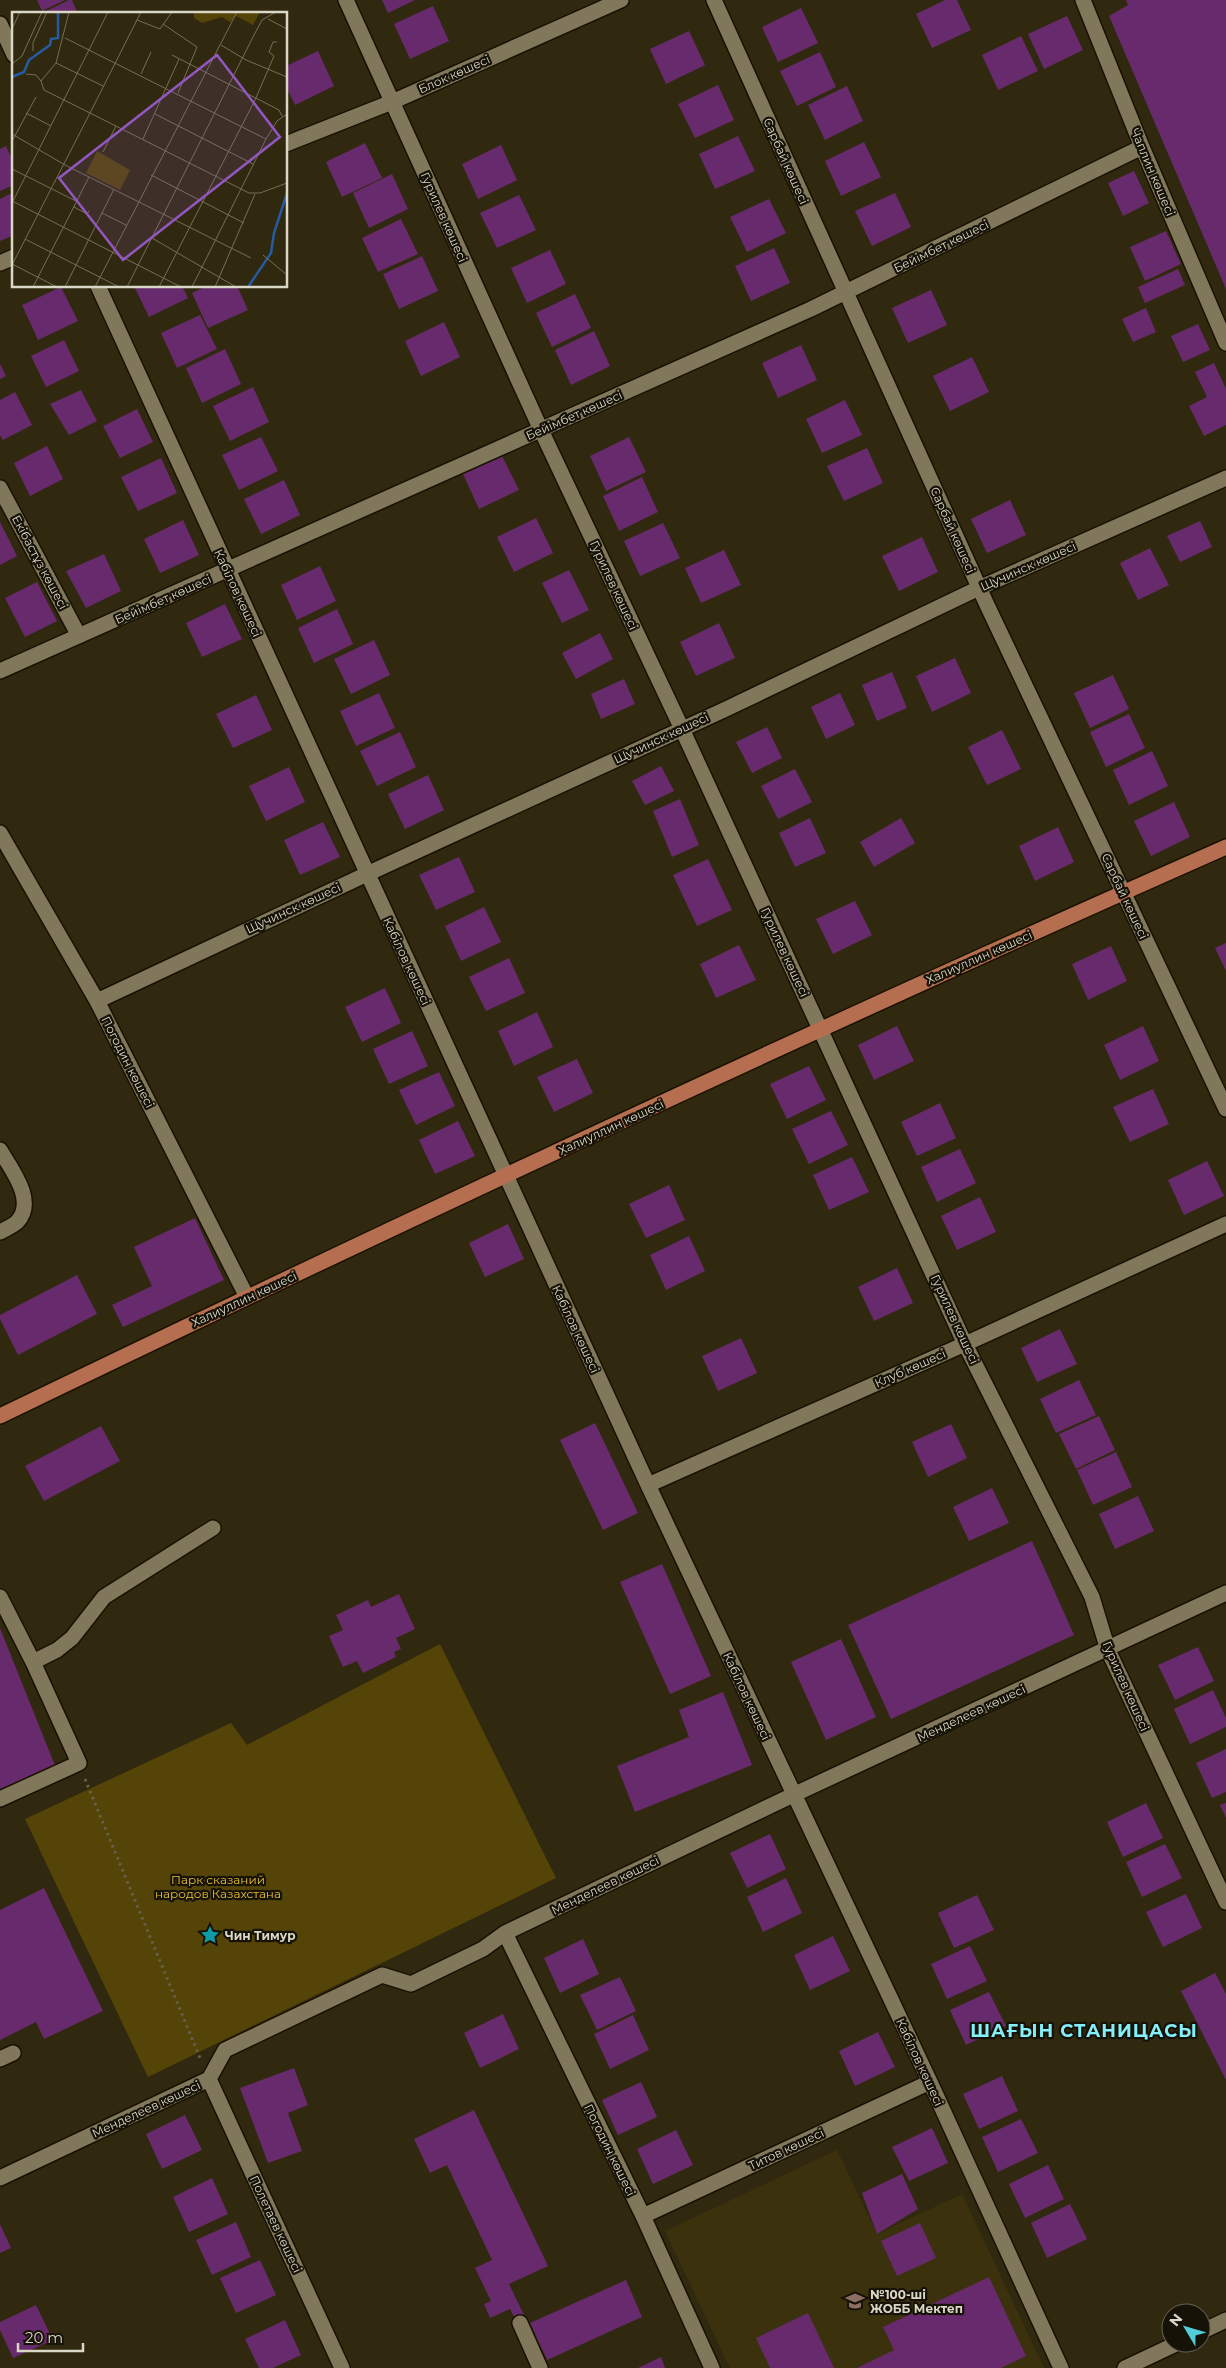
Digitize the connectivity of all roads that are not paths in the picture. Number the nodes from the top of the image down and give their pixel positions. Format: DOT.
graph roads {
  1 [pos="346,0"];
  2 [pos="621,0"];
  3 [pos="714,0"];
  4 [pos="1083,0"];
  5 [pos="0,24"];
  6 [pos="12,51"];
  7 [pos="392,102"];
  8 [pos="288,143"];
  9 [pos="1142,148"];
  10 [pos="12,258"];
  11 [pos="0,264"];
  12 [pos="99,288"];
  13 [pos="845,293"];
  14 [pos="1226,343"];
  15 [pos="540,430"];
  16 [pos="1226,478"];
  17 [pos="0,488"];
  18 [pos="227,570"];
  19 [pos="979,588"];
  20 [pos="79,636"];
  21 [pos="0,671"];
  22 [pos="682,729"];
  23 [pos="0,833"];
  24 [pos="1226,846"];
  25 [pos="367,874"];
  26 [pos="1124,892"];
  27 [pos="97,1001"];
  28 [pos="820,1029"];
  29 [pos="1226,1109"];
  30 [pos="0,1150"];
  31 [pos="505,1176"];
  32 [pos="1226,1224"];
  33 [pos="0,1232"];
  34 [pos="247,1297"];
  35 [pos="965,1344"];
  36 [pos="0,1416"];
  37 [pos="648,1484"];
  38 [pos="213,1528"];
  39 [pos="1226,1593"];
  40 [pos="0,1597"];
  41 [pos="1108,1650"];
  42 [pos="33,1662"];
  43 [pos="793,1795"];
  44 [pos="0,1799"];
  45 [pos="1226,1902"];
  46 [pos="505,1933"];
  47 [pos="209,2079"];
  48 [pos="930,2082"];
  49 [pos="0,2178"];
  50 [pos="643,2216"];
  51 [pos="1226,2320"];
  52 [pos="520,2323"];
  53 [pos="1211,2327"];
  54 [pos="1161,2351"];
  55 [pos="342,2368"];
  56 [pos="540,2368"];
  57 [pos="712,2368"];
  58 [pos="1060,2368"];
  59 [pos="1125,2368"];
  1 -- 7 [label="street, Гурилев көшесі"];
  2 -- 7 [label="street, Блок көшесі"];
  3 -- 13 [label="street, Сарбай көшесі"];
  4 -- 9 [label="street, Чаплин көшесі"];
  5 -- 6 [label="street"];
  7 -- 8 [label="street, Блок көшесі"];
  7 -- 15 [label="street, Гурилев көшесі"];
  9 -- 13 [label="street, Бейімбет көшесі"];
  9 -- 14 [label="street, Чаплин көшесі"];
  10 -- 11 [label="street"];
  12 -- 18 [label="street, Кабілов көшесі"];
  13 -- 15 [label="street, Бейімбет көшесі"];
  13 -- 19 [label="street, Сарбай көшесі"];
  15 -- 18 [label="street, Бейімбет көшесі"];
  15 -- 22 [label="street, Гурилев көшесі"];
  16 -- 19 [label="street, Щучинск көшесі"];
  17 -- 20 [label="street, Екібастұз көшесі"];
  18 -- 20 [label="street, Бейімбет көшесі"];
  18 -- 25 [label="street, Кабілов көшесі"];
  19 -- 22 [label="street, Щучинск көшесі"];
  19 -- 26 [label="street, Сарбай көшесі"];
  20 -- 21 [label="street, Бейімбет көшесі"];
  22 -- 25 [label="street, Щучинск көшесі"];
  22 -- 28 [label="street, Гурилев көшесі"];
  23 -- 27 [label="street, Погодин көшесі"];
  24 -- 26 [label="main road, Халиуллин көшесі"];
  25 -- 27 [label="street, Щучинск көшесі"];
  25 -- 31 [label="street, Кабілов көшесі"];
  26 -- 28 [label="main road, Халиуллин көшесі"];
  26 -- 29 [label="street, Сарбай көшесі"];
  27 -- 34 [label="street, Погодин көшесі"];
  28 -- 31 [label="main road, Халиуллин көшесі"];
  28 -- 35 [label="street, Гурилев көшесі"];
  30 -- 33 [label="street"];
  31 -- 34 [label="main road, Халиуллин көшесі"];
  31 -- 37 [label="street, Кабілов көшесі"];
  32 -- 35 [label="street, Клуб көшесі"];
  34 -- 36 [label="main road, Халиуллин көшесі"];
  35 -- 37 [label="street, Клуб көшесі"];
  35 -- 41 [label="street, Гурилев көшесі"];
  37 -- 43 [label="street, Кабілов көшесі"];
  38 -- 42 [label="street"];
  39 -- 41 [label="street, Менделеев көшесі"];
  40 -- 42 [label="street"];
  41 -- 43 [label="street, Менделеев көшесі"];
  41 -- 45 [label="street, Гурилев көшесі"];
  42 -- 44 [label="street"];
  43 -- 46 [label="street, Менделеев көшесі"];
  43 -- 48 [label="street, Кабілов көшесі"];
  46 -- 47 [label="street, Менделеев көшесі"];
  46 -- 50 [label="street, Погодин көшесі"];
  47 -- 49 [label="street, Менделеев көшесі"];
  47 -- 55 [label="street, Полетаев көшесі"];
  48 -- 50 [label="street, Титов көшесі"];
  48 -- 58 [label="street, Кабілов көшесі"];
  50 -- 57 [label="street, Погодин көшесі"];
  51 -- 53 [label="street"];
  52 -- 56 [label="street"];
  54 -- 59 [label="street"];
}
